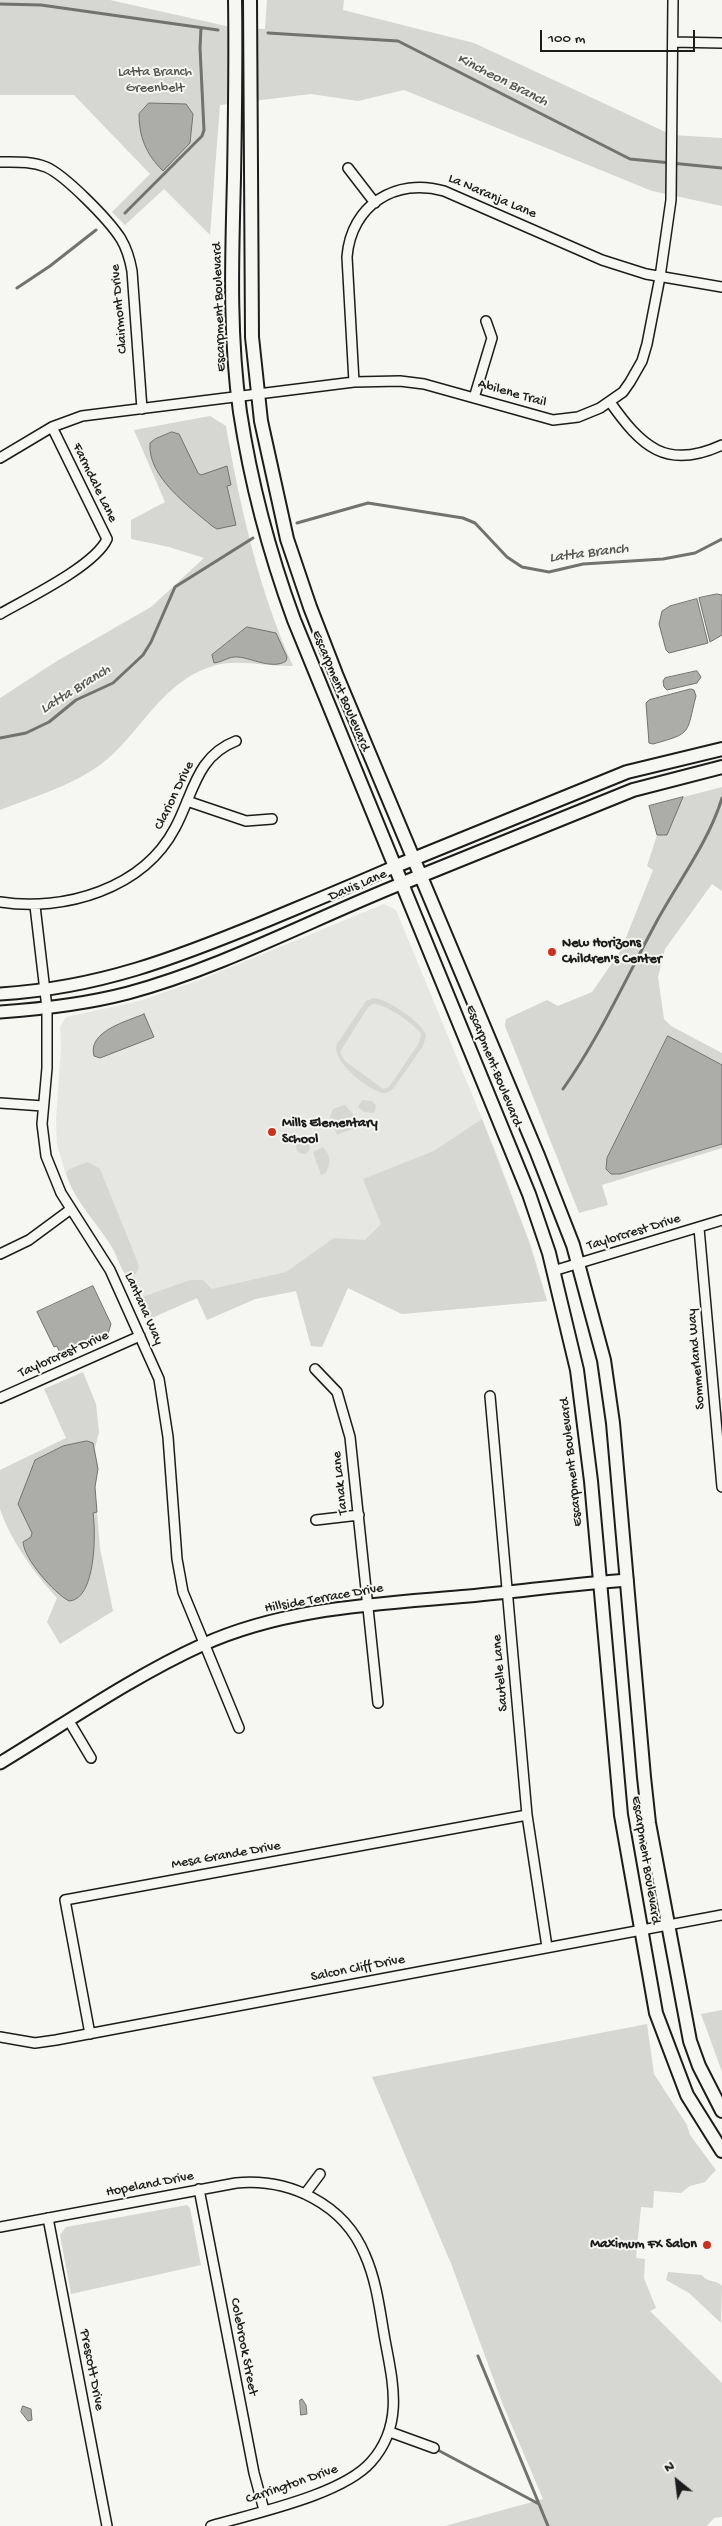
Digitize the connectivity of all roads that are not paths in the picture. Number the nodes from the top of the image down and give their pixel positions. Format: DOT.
graph roads {
  1 [pos="235,0"];
  2 [pos="250,0"];
  3 [pos="673,0"];
  4 [pos="673,42"];
  5 [pos="722,43"];
  6 [pos="0,162"];
  7 [pos="348,168"];
  8 [pos="375,203"];
  9 [pos="660,277"];
  10 [pos="722,287"];
  11 [pos="486,322"];
  12 [pos="354,382"];
  13 [pos="258,395"];
  14 [pos="239,397"];
  15 [pos="474,398"];
  16 [pos="610,402"];
  17 [pos="142,409"];
  18 [pos="52,427"];
  19 [pos="722,445"];
  20 [pos="0,458"];
  21 [pos="0,614"];
  22 [pos="321,635"];
  23 [pos="303,642"];
  24 [pos="236,741"];
  25 [pos="722,749"];
  26 [pos="722,767"];
  27 [pos="187,801"];
  28 [pos="272,819"];
  29 [pos="413,860"];
  30 [pos="396,866"];
  31 [pos="421,876"];
  32 [pos="403,883"];
  33 [pos="0,902"];
  34 [pos="35,906"];
  35 [pos="46,990"];
  36 [pos="0,994"];
  37 [pos="47,1008"];
  38 [pos="0,1012"];
  39 [pos="0,1103"];
  40 [pos="44,1106"];
  41 [pos="70,1209"];
  42 [pos="722,1220"];
  43 [pos="699,1228"];
  44 [pos="0,1254"];
  45 [pos="580,1264"];
  46 [pos="553,1271"];
  47 [pos="140,1336"];
  48 [pos="315,1369"];
  49 [pos="490,1396"];
  50 [pos="0,1398"];
  51 [pos="722,1488"];
  52 [pos="359,1516"];
  53 [pos="316,1520"];
  54 [pos="627,1580"];
  55 [pos="599,1582"];
  56 [pos="509,1592"];
  57 [pos="367,1604"];
  58 [pos="203,1645"];
  59 [pos="378,1703"];
  60 [pos="69,1721"];
  61 [pos="239,1728"];
  62 [pos="91,1758"];
  63 [pos="0,1763"];
  64 [pos="527,1815"];
  65 [pos="722,1915"];
  66 [pos="669,1925"];
  67 [pos="640,1930"];
  68 [pos="547,1947"];
  69 [pos="90,2034"];
  70 [pos="0,2037"];
  71 [pos="722,2111"];
  72 [pos="722,2150"];
  73 [pos="320,2174"];
  74 [pos="199,2190"];
  75 [pos="305,2194"];
  76 [pos="48,2218"];
  77 [pos="0,2227"];
  78 [pos="390,2432"];
  79 [pos="434,2448"];
  80 [pos="264,2510"];
  81 [pos="107,2526"];
  82 [pos="212,2526"];
  1 -- 14 [label="main road, Escarpment Boulevard"];
  2 -- 13 [label="main road, Escarpment Boulevard"];
  3 -- 4 [label="street, Abilene Trail"];
  4 -- 5 [label="street"];
  4 -- 9 [label="street, Abilene Trail"];
  6 -- 17 [label="street, Clairmont Drive"];
  7 -- 8 [label="street"];
  8 -- 9 [label="street, La Naranja Lane"];
  8 -- 12 [label="street, La Naranja Lane"];
  9 -- 10 [label="street, La Naranja Lane"];
  9 -- 16 [label="street, Abilene Trail"];
  11 -- 15 [label="street"];
  12 -- 13 [label="street, Abilene Trail"];
  12 -- 15 [label="street, Abilene Trail"];
  13 -- 14 [label="street, Abilene Trail"];
  13 -- 22 [label="main road, Escarpment Boulevard"];
  14 -- 17 [label="street, Abilene Trail"];
  14 -- 23 [label="main road, Escarpment Boulevard"];
  15 -- 16 [label="street, Abilene Trail"];
  16 -- 19 [label="street"];
  17 -- 18 [label="street, Abilene Trail"];
  18 -- 20 [label="street, Abilene Trail"];
  18 -- 21 [label="street, Farmdale Lane"];
  22 -- 23 [label="main road"];
  22 -- 29 [label="main road, Escarpment Boulevard"];
  23 -- 30 [label="main road, Escarpment Boulevard"];
  24 -- 27 [label="street, Clarion Drive"];
  25 -- 29 [label="main road, Davis Lane"];
  26 -- 31 [label="main road, Davis Lane"];
  27 -- 28 [label="street"];
  27 -- 34 [label="street, Clarion Drive"];
  29 -- 30 [label="main road, Davis Lane"];
  29 -- 31 [label="main road, Escarpment Boulevard"];
  30 -- 32 [label="main road, Escarpment Boulevard"];
  30 -- 35 [label="street, Davis Lane"];
  31 -- 32 [label="main road, Davis Lane"];
  31 -- 45 [label="main road, Escarpment Boulevard"];
  32 -- 37 [label="street, Davis Lane"];
  32 -- 46 [label="main road, Escarpment Boulevard"];
  33 -- 34 [label="street, Clarion Drive"];
  34 -- 35 [label="street, Lantana Way"];
  35 -- 36 [label="street, Davis Lane"];
  35 -- 37 [label="street, Lantana Way"];
  37 -- 38 [label="street, Davis Lane"];
  37 -- 40 [label="street, Lantana Way"];
  39 -- 40 [label="street"];
  40 -- 41 [label="street, Lantana Way"];
  41 -- 44 [label="street"];
  41 -- 47 [label="street, Lantana Way"];
  42 -- 43 [label="street, Taylorcrest Drive"];
  43 -- 45 [label="street, Taylorcrest Drive"];
  43 -- 51 [label="street, Sommerland Way"];
  45 -- 46 [label="street, Taylorcrest Drive"];
  45 -- 54 [label="main road, Escarpment Boulevard"];
  46 -- 55 [label="main road, Escarpment Boulevard"];
  47 -- 50 [label="street, Taylorcrest Drive"];
  47 -- 58 [label="street, Lantana Way"];
  48 -- 52 [label="street, Tanak Lane"];
  49 -- 56 [label="street, Sautelle Lane"];
  52 -- 53 [label="street"];
  52 -- 57 [label="street, Tanak Lane"];
  54 -- 55 [label="street, Hillside Terrace Drive"];
  54 -- 66 [label="main road, Escarpment Boulevard"];
  55 -- 56 [label="street, Hillside Terrace Drive"];
  55 -- 67 [label="main road, Escarpment Boulevard"];
  56 -- 57 [label="street, Hillside Terrace Drive"];
  56 -- 64 [label="street, Sautelle Lane"];
  57 -- 58 [label="street, Hillside Terrace Drive"];
  57 -- 59 [label="street, Tanak Lane"];
  58 -- 60 [label="street, Hillside Terrace Drive"];
  58 -- 61 [label="street, Lantana Way"];
  60 -- 62 [label="street"];
  60 -- 63 [label="street, Hillside Terrace Drive"];
  64 -- 68 [label="street, Sautelle Lane"];
  64 -- 69 [label="street, Mesa Grande Drive"];
  65 -- 66 [label="street, Salcon Cliff Drive"];
  66 -- 67 [label="street, Salcon Cliff Drive"];
  66 -- 71 [label="main road, Escarpment Boulevard"];
  67 -- 68 [label="street, Salcon Cliff Drive"];
  67 -- 72 [label="main road, Escarpment Boulevard"];
  68 -- 69 [label="street, Salcon Cliff Drive"];
  69 -- 70 [label="street, Salcon Cliff Drive"];
  73 -- 75 [label="street"];
  74 -- 75 [label="street, Hopeland Drive"];
  74 -- 76 [label="street, Hopeland Drive"];
  74 -- 80 [label="street, Colebrook Street"];
  75 -- 78 [label="street, Hopeland Drive"];
  76 -- 77 [label="street, Hopeland Drive"];
  76 -- 81 [label="street, Prescott Drive"];
  78 -- 79 [label="street"];
  78 -- 80 [label="street, Carrington Drive"];
  80 -- 82 [label="street, Carrington Drive"];
}
